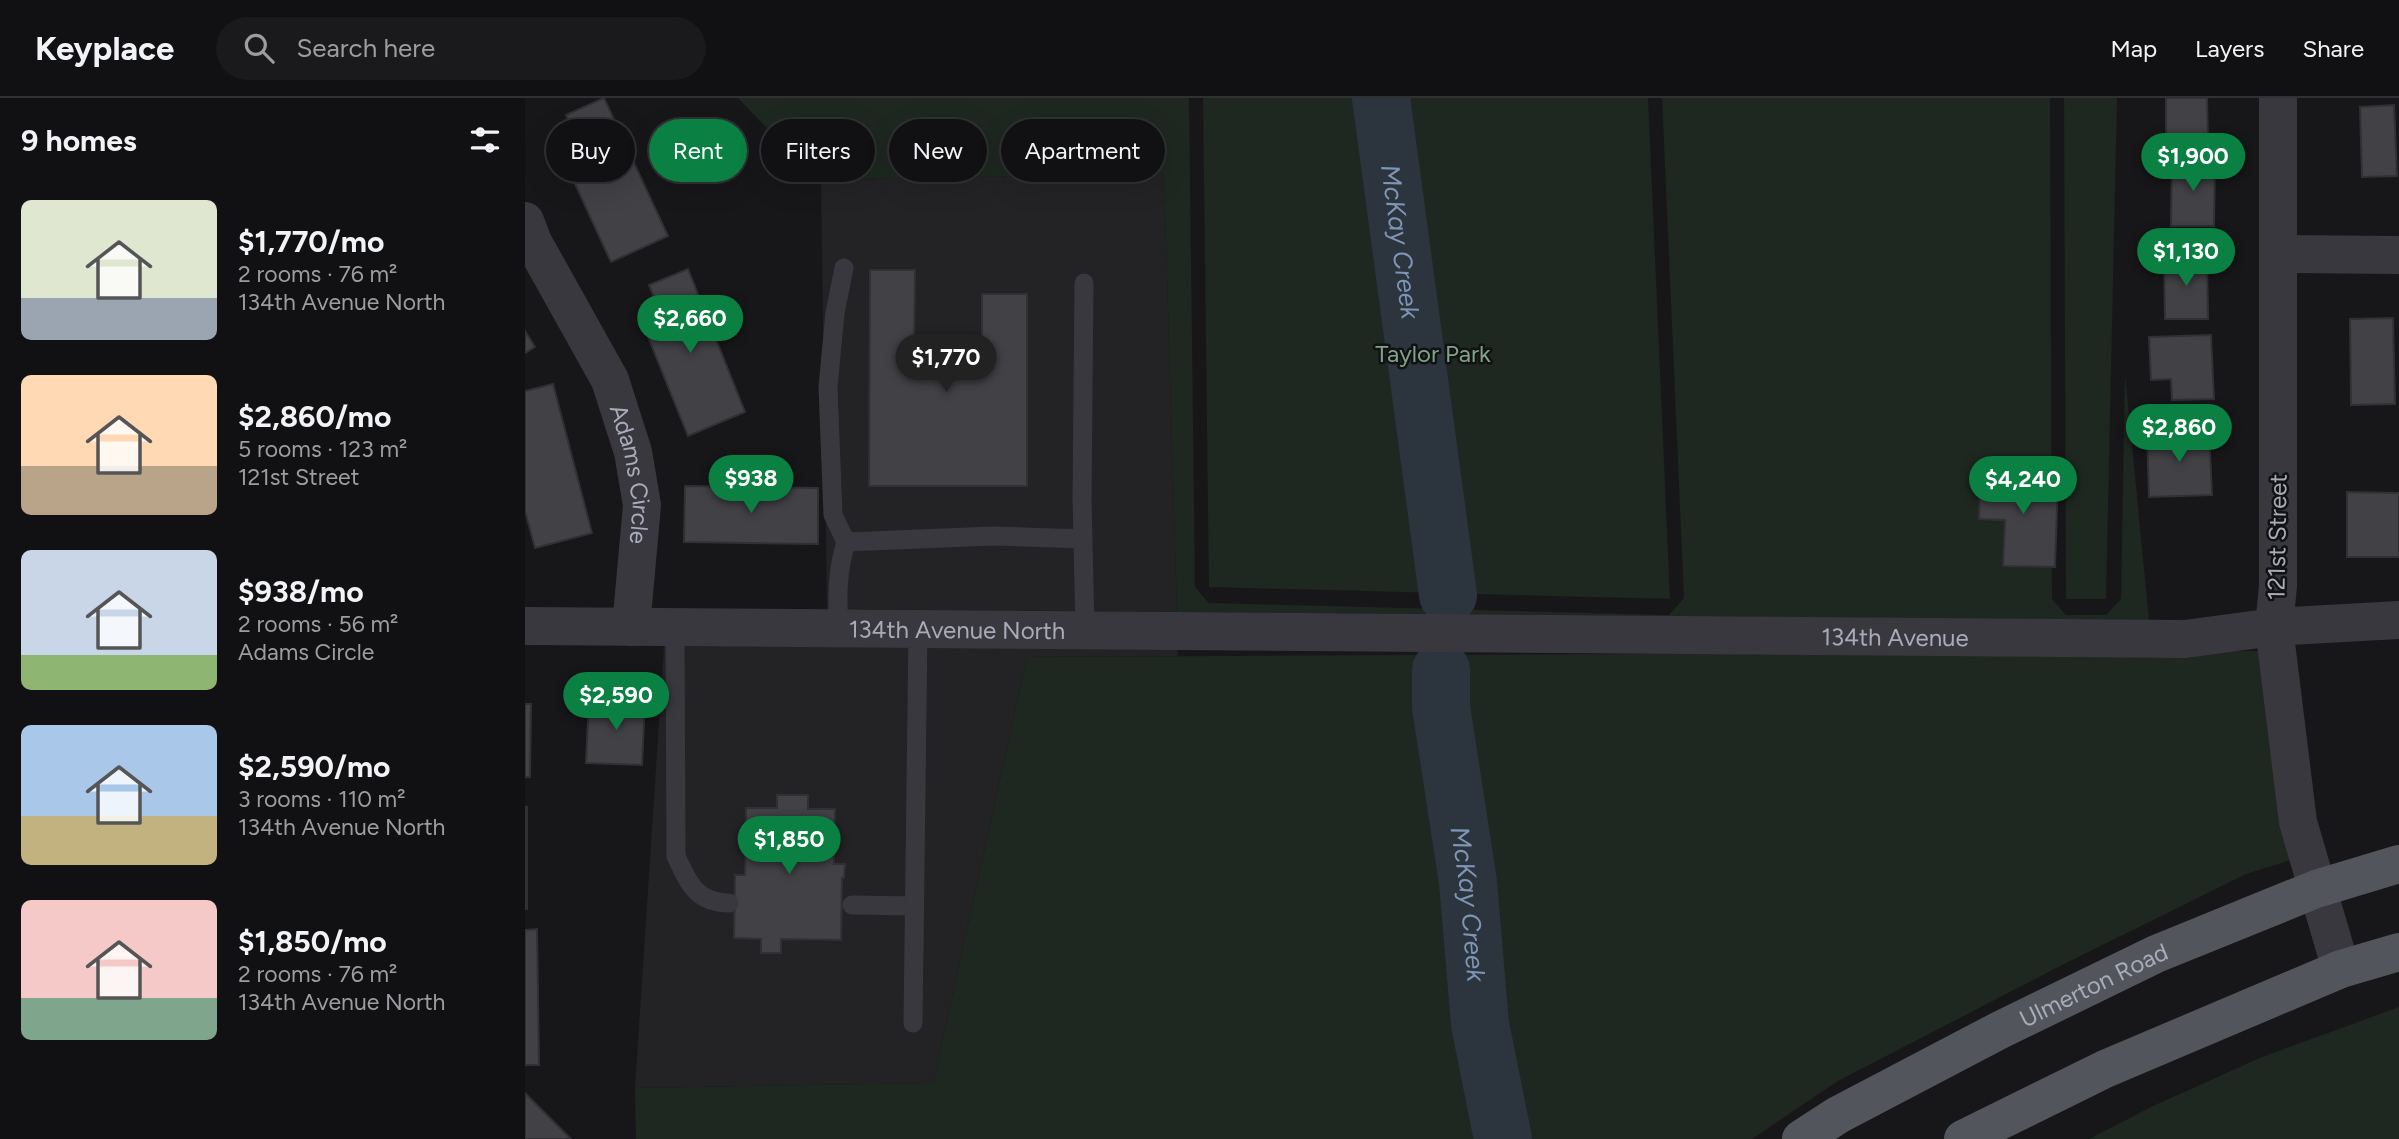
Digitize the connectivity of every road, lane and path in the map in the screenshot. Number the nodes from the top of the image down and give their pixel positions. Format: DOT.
graph roads {
  1 [pos="2278,98"];
  2 [pos="525,221"];
  3 [pos="2278,254"];
  4 [pos="2399,255"];
  5 [pos="844,268"];
  6 [pos="1084,283"];
  7 [pos="1083,538"];
  8 [pos="846,542"];
  9 [pos="2399,620"];
  10 [pos="525,626"];
  11 [pos="631,627"];
  12 [pos="675,627"];
  13 [pos="2274,627"];
  14 [pos="839,628"];
  15 [pos="918,629"];
  16 [pos="1085,630"];
  17 [pos="1391,631"];
  18 [pos="2399,864"];
  19 [pos="2316,889"];
  20 [pos="729,903"];
  21 [pos="852,905"];
  22 [pos="914,906"];
  23 [pos="2399,951"];
  24 [pos="2341,969"];
  25 [pos="912,1023"];
  26 [pos="1801,1139"];
  27 [pos="1963,1139"];
  1 -- 3 [label="street, 121st Street"];
  2 -- 11 [label="street, Adams Circle"];
  3 -- 4 [label="street"];
  3 -- 13 [label="street, 121st Street"];
  5 -- 8 [label="lane"];
  6 -- 7 [label="lane"];
  7 -- 8 [label="lane"];
  7 -- 16 [label="lane"];
  8 -- 14 [label="lane"];
  9 -- 13 [label="street, 134th Avenue"];
  10 -- 11 [label="street, 134th Avenue North"];
  11 -- 12 [label="street, 134th Avenue North"];
  12 -- 14 [label="street, 134th Avenue North"];
  12 -- 20 [label="lane"];
  13 -- 17 [label="street, 134th Avenue"];
  13 -- 19 [label="street, 121st Street"];
  14 -- 15 [label="street, 134th Avenue North"];
  15 -- 16 [label="street, 134th Avenue North"];
  15 -- 22 [label="lane"];
  16 -- 17 [label="street, 134th Avenue North"];
  18 -- 19 [label="main road, Ulmerton Road"];
  19 -- 24 [label="street, 121st Street"];
  19 -- 26 [label="main road, Ulmerton Road"];
  21 -- 22 [label="lane"];
  22 -- 25 [label="lane"];
  23 -- 24 [label="main road"];
  24 -- 27 [label="main road"];
}
